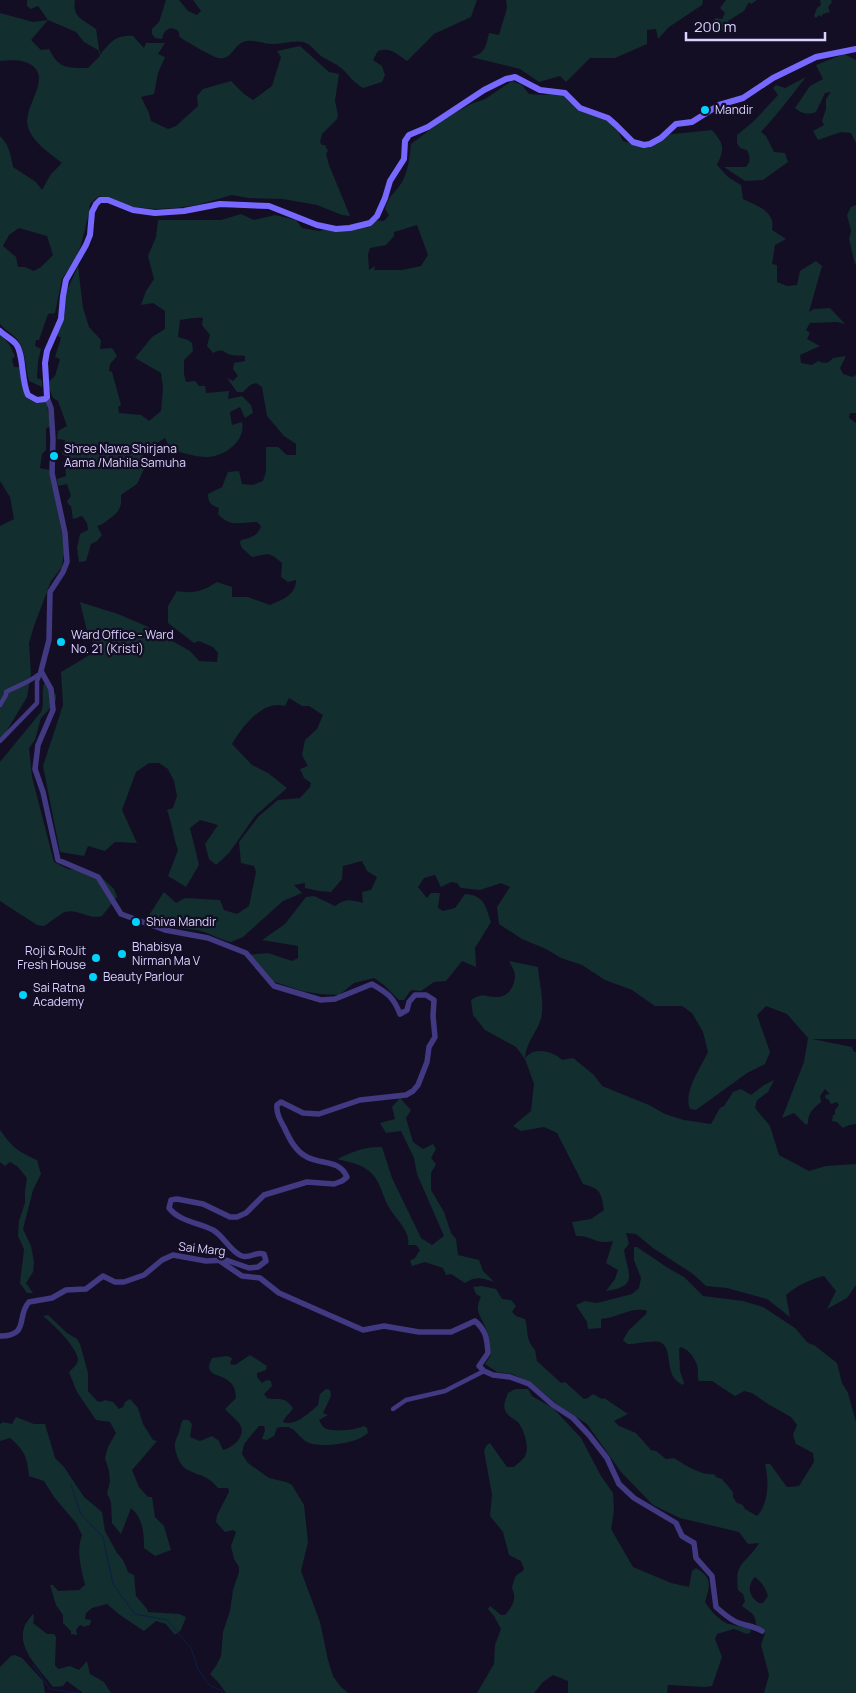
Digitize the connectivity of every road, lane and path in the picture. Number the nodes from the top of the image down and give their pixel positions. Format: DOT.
graph roads {
  1 [pos="856,49"];
  2 [pos="0,331"];
  3 [pos="47,398"];
  4 [pos="40,673"];
  5 [pos="0,705"];
  6 [pos="0,741"];
  7 [pos="218,1260"];
  8 [pos="0,1336"];
  9 [pos="484,1371"];
  10 [pos="393,1409"];
  11 [pos="762,1631"];
  1 -- 3 [label="main road"];
  2 -- 3 [label="main road"];
  3 -- 4 [label="street"];
  4 -- 5 [label="street"];
  4 -- 6 [label="street"];
  4 -- 7 [label="street, Sai Marg"];
  7 -- 8 [label="street, Sai Marg"];
  7 -- 9 [label="street"];
  9 -- 10 [label="street"];
  9 -- 11 [label="street"];
}
